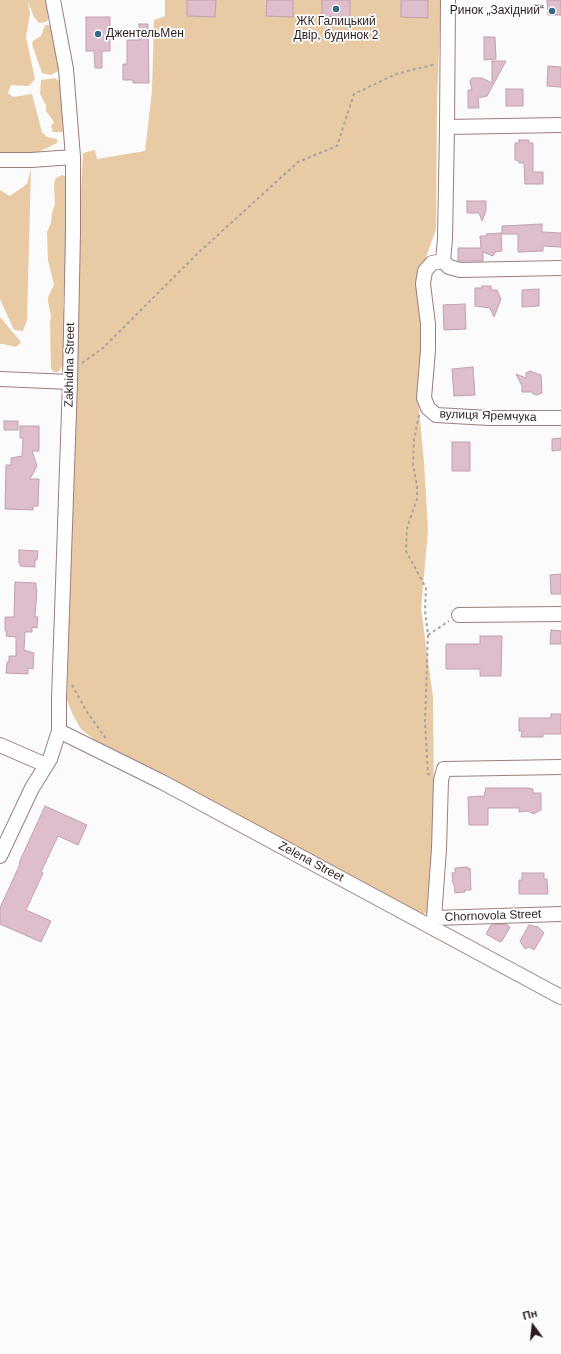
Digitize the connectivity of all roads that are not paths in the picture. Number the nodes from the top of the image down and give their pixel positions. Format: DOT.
graph roads {
  1 [pos="53,0"];
  2 [pos="448,0"];
  3 [pos="561,125"];
  4 [pos="448,127"];
  5 [pos="73,157"];
  6 [pos="0,160"];
  7 [pos="443,262"];
  8 [pos="561,268"];
  9 [pos="70,377"];
  10 [pos="0,379"];
  11 [pos="561,418"];
  12 [pos="561,614"];
  13 [pos="459,615"];
  14 [pos="59,731"];
  15 [pos="0,745"];
  16 [pos="46,765"];
  17 [pos="561,767"];
  18 [pos="0,856"];
  19 [pos="561,914"];
  20 [pos="432,922"];
  21 [pos="561,997"];
  1 -- 5 [label="street, Zakhidna Street"];
  2 -- 4 [label="street"];
  3 -- 4 [label="street"];
  4 -- 7 [label="street"];
  5 -- 6 [label="street"];
  5 -- 9 [label="street, Zakhidna Street"];
  7 -- 8 [label="street"];
  7 -- 11 [label="street, вулиця Яремчука"];
  9 -- 10 [label="street"];
  9 -- 14 [label="street, Zakhidna Street"];
  12 -- 13 [label="street"];
  14 -- 16 [label="street, Zakhidna Street"];
  14 -- 20 [label="street, Zelena Street"];
  15 -- 16 [label="street"];
  16 -- 18 [label="street, Zakhidna Street"];
  17 -- 20 [label="street"];
  19 -- 20 [label="street, Chornovola Street"];
  20 -- 21 [label="street, Zelena Street"];
}
